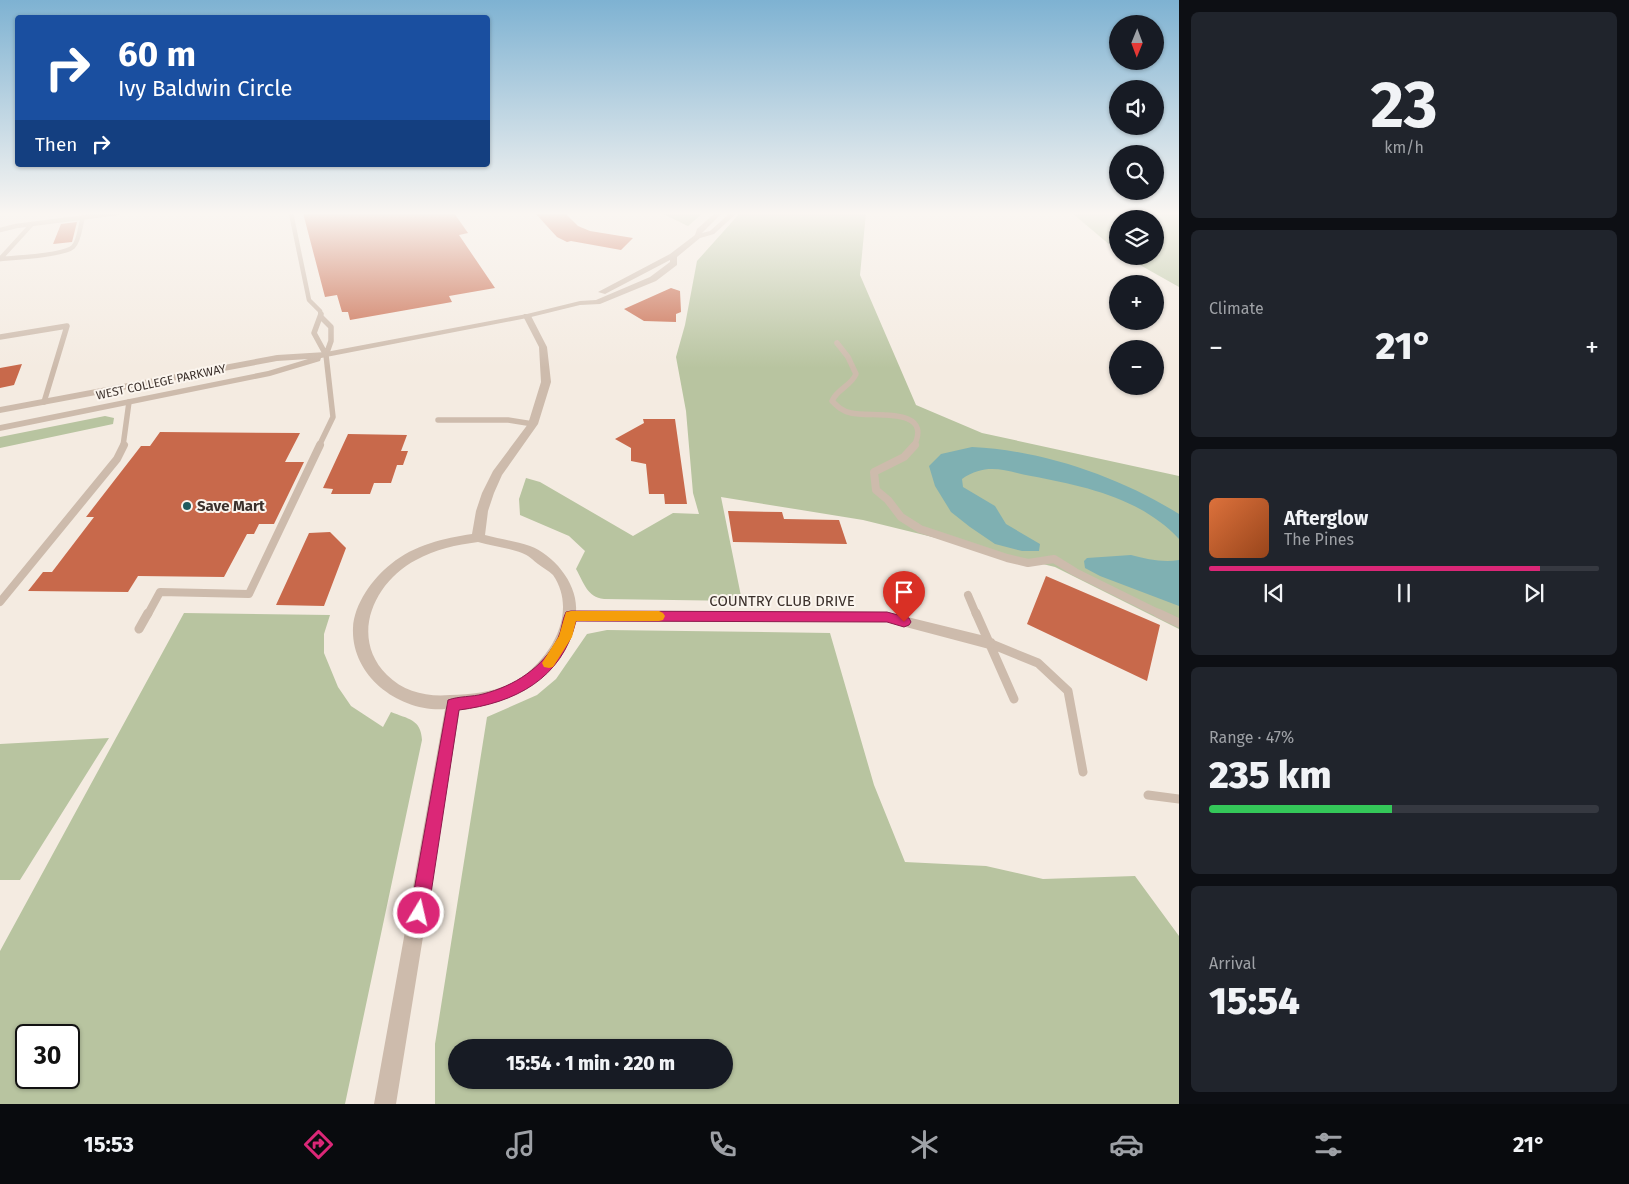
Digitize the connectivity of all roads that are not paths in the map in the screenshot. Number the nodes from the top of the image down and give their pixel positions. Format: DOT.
graph roads {
  1 [pos="302,265"];
  2 [pos="672,265"];
  3 [pos="527,316"];
  4 [pos="321,317"];
  5 [pos="0,337"];
  6 [pos="838,343"];
  7 [pos="326,355"];
  8 [pos="44,402"];
  9 [pos="129,402"];
  10 [pos="0,410"];
  11 [pos="438,420"];
  12 [pos="533,424"];
  13 [pos="0,428"];
  14 [pos="478,538"];
  15 [pos="968,595"];
  16 [pos="0,602"];
  17 [pos="571,616"];
  18 [pos="1179,623"];
  19 [pos="139,629"];
  20 [pos="989,643"];
  21 [pos="1014,700"];
  22 [pos="453,704"];
  23 [pos="1083,772"];
  24 [pos="1148,795"];
  25 [pos="1179,799"];
  26 [pos="385,1104"];
  1 -- 4 [label="lane"];
  2 -- 3 [label="street, WEST COLLEGE PARKWAY"];
  3 -- 7 [label="street, WEST COLLEGE PARKWAY"];
  3 -- 12 [label="street"];
  4 -- 7 [label="lane"];
  4 -- 7 [label="lane"];
  5 -- 8 [label="lane"];
  6 -- 18 [label="lane"];
  7 -- 8 [label="street, WEST COLLEGE PARKWAY"];
  7 -- 9 [label="street, WEST COLLEGE PARKWAY"];
  7 -- 19 [label="lane"];
  8 -- 10 [label="street, WEST COLLEGE PARKWAY"];
  9 -- 13 [label="street, WEST COLLEGE PARKWAY"];
  9 -- 16 [label="lane"];
  11 -- 12 [label="lane"];
  12 -- 14 [label="street"];
  14 -- 17 [label="street"];
  14 -- 22 [label="street"];
  15 -- 20 [label="lane"];
  17 -- 20 [label="street, COUNTRY CLUB DRIVE"];
  17 -- 22 [label="street"];
  20 -- 21 [label="lane"];
  20 -- 23 [label="lane"];
  22 -- 26 [label="street"];
  24 -- 25 [label="lane"];
}
